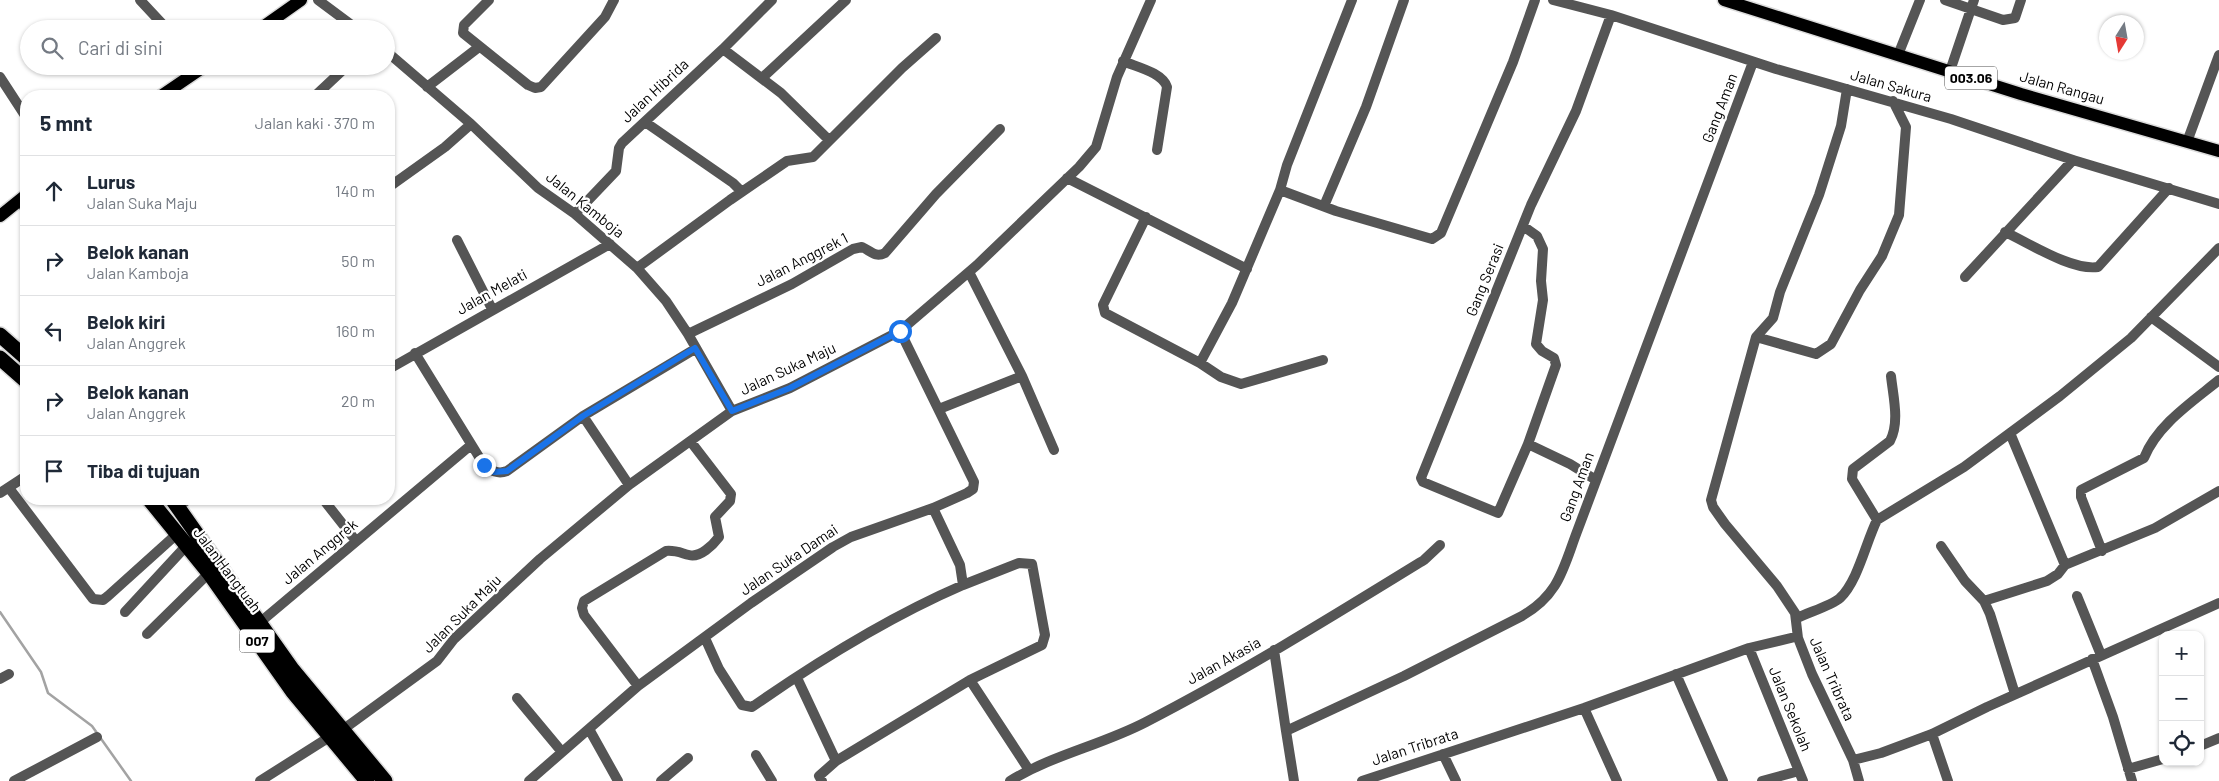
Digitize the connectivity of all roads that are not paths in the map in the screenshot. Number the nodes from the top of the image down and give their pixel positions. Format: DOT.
graph roads {
  1 [pos="140,0"];
  2 [pos="301,0"];
  3 [pos="318,0"];
  4 [pos="489,0"];
  5 [pos="614,0"];
  6 [pos="772,0"];
  7 [pos="846,0"];
  8 [pos="1151,0"];
  9 [pos="1352,0"];
  10 [pos="1404,0"];
  11 [pos="1535,0"];
  12 [pos="1553,0"];
  13 [pos="1724,0"];
  14 [pos="1920,0"];
  15 [pos="1945,0"];
  16 [pos="2021,0"];
  17 [pos="1744,4"];
  18 [pos="1972,5"];
  19 [pos="1611,15"];
  20 [pos="159,20"];
  21 [pos="273,20"];
  22 [pos="346,20"];
  23 [pos="936,38"];
  24 [pos="479,47"];
  25 [pos="723,49"];
  26 [pos="1898,55"];
  27 [pos="2219,55"];
  28 [pos="395,59"];
  29 [pos="1123,61"];
  30 [pos="1753,62"];
  31 [pos="1950,72"];
  32 [pos="191,75"];
  33 [pos="337,75"];
  34 [pos="0,77"];
  35 [pos="762,78"];
  36 [pos="427,87"];
  37 [pos="1847,89"];
  38 [pos="170,90"];
  39 [pos="321,90"];
  40 [pos="1893,101"];
  41 [pos="20,108"];
  42 [pos="645,122"];
  43 [pos="471,124"];
  44 [pos="1000,129"];
  45 [pos="829,140"];
  46 [pos="2187,142"];
  47 [pos="1158,150"];
  48 [pos="2219,151"];
  49 [pos="2072,160"];
  50 [pos="1067,178"];
  51 [pos="395,183"];
  52 [pos="2169,188"];
  53 [pos="1280,190"];
  54 [pos="742,192"];
  55 [pos="20,204"];
  56 [pos="2219,204"];
  57 [pos="1324,206"];
  58 [pos="575,214"];
  59 [pos="0,216"];
  60 [pos="1146,217"];
  61 [pos="1523,226"];
  62 [pos="2005,232"];
  63 [pos="457,240"];
  64 [pos="610,244"];
  65 [pos="2219,248"];
  66 [pos="637,268"];
  67 [pos="1248,269"];
  68 [pos="969,272"];
  69 [pos="1965,277"];
  70 [pos="492,309"];
  71 [pos="2151,318"];
  72 [pos="900,331"];
  73 [pos="688,334"];
  74 [pos="0,335"];
  75 [pos="1756,337"];
  76 [pos="695,348"];
  77 [pos="20,351"];
  78 [pos="415,353"];
  79 [pos="0,358"];
  80 [pos="1324,360"];
  81 [pos="1200,363"];
  82 [pos="395,365"];
  83 [pos="2219,367"];
  84 [pos="20,376"];
  85 [pos="1022,376"];
  86 [pos="1890,376"];
  87 [pos="2219,380"];
  88 [pos="939,409"];
  89 [pos="732,411"];
  90 [pos="583,416"];
  91 [pos="2010,433"];
  92 [pos="691,442"];
  93 [pos="1528,444"];
  94 [pos="471,446"];
  95 [pos="1054,450"];
  96 [pos="20,480"];
  97 [pos="1596,480"];
  98 [pos="629,485"];
  99 [pos="5,491"];
  100 [pos="2219,491"];
  101 [pos="154,505"];
  102 [pos="182,505"];
  103 [pos="328,505"];
  104 [pos="933,508"];
  105 [pos="1877,520"];
  106 [pos="182,539"];
  107 [pos="356,541"];
  108 [pos="1440,545"];
  109 [pos="1941,546"];
  110 [pos="2102,550"];
  111 [pos="2065,565"];
  112 [pos="209,574"];
  113 [pos="963,585"];
  114 [pos="2077,596"];
  115 [pos="1984,601"];
  116 [pos="2219,603"];
  117 [pos="125,612"];
  118 [pos="1797,618"];
  119 [pos="258,624"];
  120 [pos="147,634"];
  121 [pos="705,638"];
  122 [pos="1798,638"];
  123 [pos="1749,648"];
  124 [pos="1274,650"];
  125 [pos="2096,657"];
  126 [pos="1676,674"];
  127 [pos="796,678"];
  128 [pos="970,680"];
  129 [pos="638,686"];
  130 [pos="2015,694"];
  131 [pos="517,698"];
  132 [pos="1584,708"];
  133 [pos="589,729"];
  134 [pos="1286,731"];
  135 [pos="336,734"];
  136 [pos="1932,734"];
  137 [pos="97,737"];
  138 [pos="2219,738"];
  139 [pos="2204,744"];
  140 [pos="562,752"];
  141 [pos="1443,754"];
  142 [pos="756,755"];
  143 [pos="688,758"];
  144 [pos="2159,759"];
  145 [pos="1853,760"];
  146 [pos="836,761"];
  147 [pos="1029,770"];
  148 [pos="2128,770"];
  149 [pos="1799,771"];
  150 [pos="366,772"];
  151 [pos="817,779"];
  152 [pos="14,781"];
  153 [pos="260,781"];
  154 [pos="385,781"];
  155 [pos="529,781"];
  156 [pos="618,781"];
  157 [pos="662,781"];
  158 [pos="772,781"];
  159 [pos="1010,781"];
  160 [pos="1294,781"];
  161 [pos="1362,781"];
  162 [pos="1456,781"];
  163 [pos="1617,781"];
  164 [pos="1723,781"];
  165 [pos="1762,781"];
  166 [pos="1803,781"];
  167 [pos="1859,781"];
  168 [pos="1948,781"];
  169 [pos="2132,781"];
  1 -- 20 [label="street"];
  2 -- 21 [label="main road"];
  3 -- 22 [label="street"];
  4 -- 24 [label="street"];
  5 -- 24 [label="street"];
  6 -- 25 [label="street, Jalan Hibrida"];
  7 -- 35 [label="street"];
  8 -- 29 [label="street, Jalan Suka Maju"];
  9 -- 53 [label="street"];
  10 -- 57 [label="street"];
  11 -- 57 [label="street"];
  12 -- 19 [label="street, Jalan Sakura"];
  13 -- 17 [label="main road, Jalan Rangau / 003.06"];
  14 -- 26 [label="street"];
  15 -- 18 [label="street"];
  16 -- 18 [label="street"];
  17 -- 26 [label="main road, Jalan Rangau / 003.06"];
  18 -- 31 [label="street"];
  19 -- 30 [label="street, Jalan Sakura"];
  19 -- 61 [label="street, Gang Serasi"];
  23 -- 45 [label="street"];
  24 -- 36 [label="street"];
  25 -- 35 [label="street"];
  25 -- 42 [label="street, Jalan Hibrida"];
  26 -- 31 [label="main road, Jalan Rangau / 003.06"];
  27 -- 46 [label="street"];
  28 -- 36 [label="street, Jalan Kamboja"];
  29 -- 47 [label="street"];
  29 -- 50 [label="street, Jalan Suka Maju"];
  30 -- 37 [label="street, Jalan Sakura"];
  30 -- 97 [label="street, Gang Aman"];
  31 -- 46 [label="main road, Jalan Rangau / 003.06"];
  32 -- 38 [label="main road"];
  33 -- 39 [label="street"];
  34 -- 41 [label="street"];
  35 -- 45 [label="street"];
  36 -- 43 [label="street, Jalan Kamboja"];
  37 -- 40 [label="street, Jalan Sakura"];
  37 -- 75 [label="street"];
  40 -- 49 [label="street, Jalan Sakura"];
  40 -- 75 [label="street"];
  42 -- 54 [label="street"];
  42 -- 58 [label="street, Jalan Hibrida"];
  43 -- 51 [label="street"];
  43 -- 58 [label="street, Jalan Kamboja"];
  44 -- 73 [label="street, Jalan Anggrek 1"];
  45 -- 54 [label="street"];
  46 -- 48 [label="main road, Jalan Rangau / 003.06"];
  49 -- 52 [label="street, Jalan Sakura"];
  49 -- 62 [label="street"];
  50 -- 60 [label="street"];
  50 -- 68 [label="street, Jalan Suka Maju"];
  52 -- 56 [label="street, Jalan Sakura"];
  52 -- 62 [label="street"];
  53 -- 57 [label="street"];
  53 -- 67 [label="street"];
  54 -- 66 [label="street"];
  55 -- 59 [label="main road"];
  58 -- 64 [label="street, Jalan Kamboja"];
  60 -- 67 [label="street"];
  60 -- 81 [label="street"];
  61 -- 93 [label="street"];
  61 -- 93 [label="street, Gang Serasi"];
  62 -- 69 [label="street"];
  63 -- 70 [label="street"];
  64 -- 66 [label="street, Jalan Kamboja"];
  64 -- 70 [label="street, Jalan Melati"];
  65 -- 71 [label="street"];
  66 -- 73 [label="street, Jalan Kamboja"];
  67 -- 81 [label="street"];
  68 -- 72 [label="street, Jalan Suka Maju"];
  68 -- 85 [label="street"];
  70 -- 78 [label="street, Jalan Melati"];
  71 -- 83 [label="street"];
  71 -- 91 [label="street"];
  72 -- 88 [label="street, Jalan Suka Damai"];
  72 -- 89 [label="street, Jalan Suka Maju"];
  73 -- 76 [label="street, Jalan Kamboja"];
  74 -- 77 [label="highway"];
  75 -- 118 [label="street"];
  76 -- 89 [label="street, Jalan Kamboja"];
  76 -- 90 [label="street"];
  78 -- 82 [label="street, Jalan Melati"];
  78 -- 94 [label="street"];
  79 -- 84 [label="highway"];
  80 -- 81 [label="street"];
  85 -- 88 [label="street"];
  85 -- 95 [label="street"];
  86 -- 105 [label="street"];
  87 -- 110 [label="street"];
  88 -- 104 [label="street, Jalan Suka Damai"];
  89 -- 92 [label="street, Jalan Suka Maju"];
  90 -- 94 [label="street"];
  90 -- 98 [label="street"];
  91 -- 105 [label="street"];
  91 -- 111 [label="street"];
  92 -- 98 [label="street, Jalan Suka Maju"];
  92 -- 129 [label="street"];
  93 -- 97 [label="street"];
  94 -- 107 [label="street, Jalan Anggrek"];
  96 -- 99 [label="street"];
  97 -- 134 [label="street, Gang Aman"];
  98 -- 135 [label="street, Jalan Suka Maju"];
  99 -- 106 [label="street"];
  100 -- 110 [label="street"];
  101 -- 106 [label="highway, Jalan Hangtuah / 007"];
  102 -- 119 [label="highway, Jalan Hangtuah / 007"];
  103 -- 107 [label="street"];
  104 -- 113 [label="street"];
  104 -- 121 [label="street, Jalan Suka Damai"];
  105 -- 118 [label="street"];
  106 -- 112 [label="highway, Jalan Hangtuah / 007"];
  106 -- 117 [label="street"];
  107 -- 119 [label="street, Jalan Anggrek"];
  108 -- 124 [label="street, Jalan Akasia"];
  109 -- 115 [label="street"];
  110 -- 111 [label="street"];
  111 -- 115 [label="street"];
  112 -- 120 [label="street"];
  112 -- 135 [label="highway, Jalan Hangtuah / 007"];
  113 -- 127 [label="street"];
  113 -- 128 [label="street"];
  114 -- 125 [label="street"];
  115 -- 130 [label="street"];
  116 -- 125 [label="street"];
  118 -- 122 [label="street"];
  119 -- 135 [label="highway, Jalan Hangtuah / 007"];
  121 -- 127 [label="street"];
  121 -- 129 [label="street, Jalan Suka Damai"];
  122 -- 123 [label="street, Jalan Tribrata"];
  122 -- 145 [label="street, Jalan Tribrata"];
  123 -- 126 [label="street, Jalan Tribrata"];
  123 -- 149 [label="street, Jalan Sekolah"];
  124 -- 134 [label="street"];
  124 -- 147 [label="street, Jalan Akasia"];
  125 -- 130 [label="street"];
  125 -- 148 [label="street"];
  126 -- 132 [label="street, Jalan Tribrata"];
  126 -- 164 [label="street"];
  127 -- 146 [label="street"];
  128 -- 146 [label="street"];
  128 -- 147 [label="street"];
  129 -- 133 [label="street, Jalan Suka Damai"];
  130 -- 136 [label="street"];
  131 -- 140 [label="street"];
  132 -- 141 [label="street, Jalan Tribrata"];
  132 -- 163 [label="street"];
  133 -- 140 [label="street, Jalan Suka Damai"];
  133 -- 156 [label="street"];
  134 -- 160 [label="street"];
  135 -- 150 [label="highway, Jalan Hangtuah / 007"];
  135 -- 153 [label="street, Jalan Suka Maju"];
  136 -- 145 [label="street"];
  136 -- 168 [label="street"];
  137 -- 152 [label="street"];
  138 -- 139 [label="street"];
  140 -- 155 [label="street, Jalan Suka Damai"];
  141 -- 161 [label="street, Jalan Tribrata"];
  141 -- 162 [label="street"];
  142 -- 158 [label="street"];
  143 -- 157 [label="street"];
  144 -- 148 [label="street"];
  145 -- 167 [label="street, Jalan Tribrata"];
  146 -- 151 [label="street"];
  147 -- 159 [label="street, Jalan Akasia"];
  148 -- 169 [label="street"];
  149 -- 165 [label="street"];
  149 -- 166 [label="street, Jalan Sekolah"];
  150 -- 154 [label="highway, Jalan Hangtuah / 007"];
}
